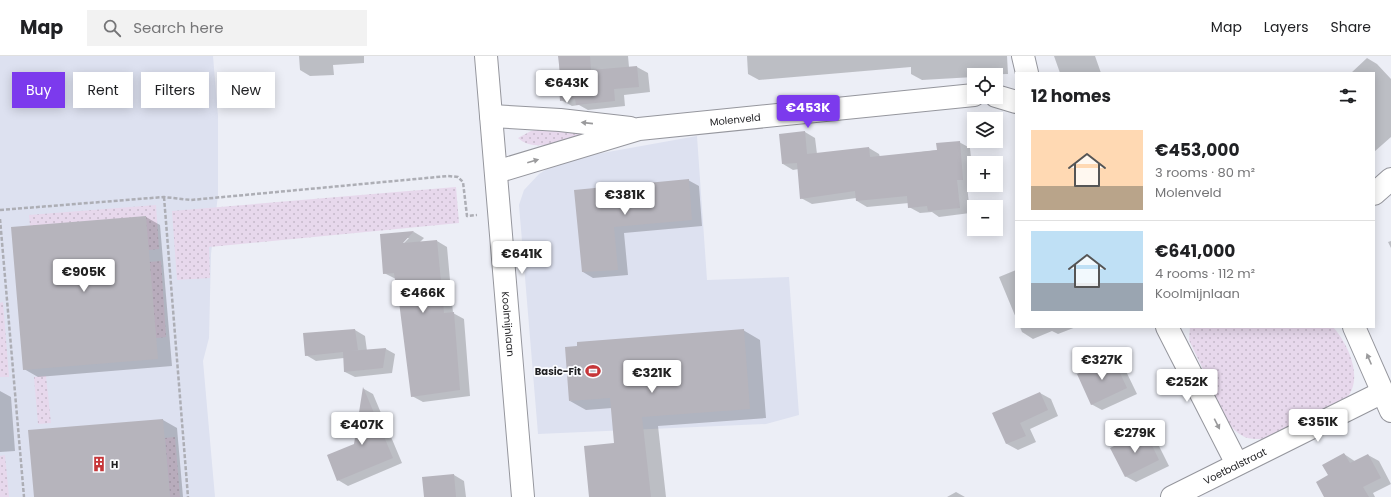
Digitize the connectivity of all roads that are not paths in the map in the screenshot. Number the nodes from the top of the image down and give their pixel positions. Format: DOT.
graph roads {
  1 [pos="486,56"];
  2 [pos="1023,56"];
  3 [pos="1027,72"];
  4 [pos="967,97"];
  5 [pos="1003,98"];
  6 [pos="1015,102"];
  7 [pos="491,116"];
  8 [pos="639,128"];
  9 [pos="496,172"];
  10 [pos="1391,179"];
  11 [pos="1375,193"];
  12 [pos="1168,328"];
  13 [pos="1354,328"];
  14 [pos="1387,401"];
  15 [pos="1237,464"];
  16 [pos="523,497"];
  17 [pos="1172,497"];
  1 -- 7 [label="street, Koolmijnlaan"];
  2 -- 3 [label="street"];
  4 -- 8 [label="street, Molenveld"];
  5 -- 6 [label="street"];
  8 -- 7 [label="street, one-way"];
  7 -- 9 [label="street, Koolmijnlaan"];
  9 -- 8 [label="street, one-way"];
  9 -- 16 [label="street, Koolmijnlaan"];
  10 -- 11 [label="street"];
  12 -- 15 [label="street, one-way"];
  14 -- 13 [label="street, one-way"];
  14 -- 15 [label="street, Voetbalstraat"];
  15 -- 17 [label="street, Voetbalstraat"];
}
